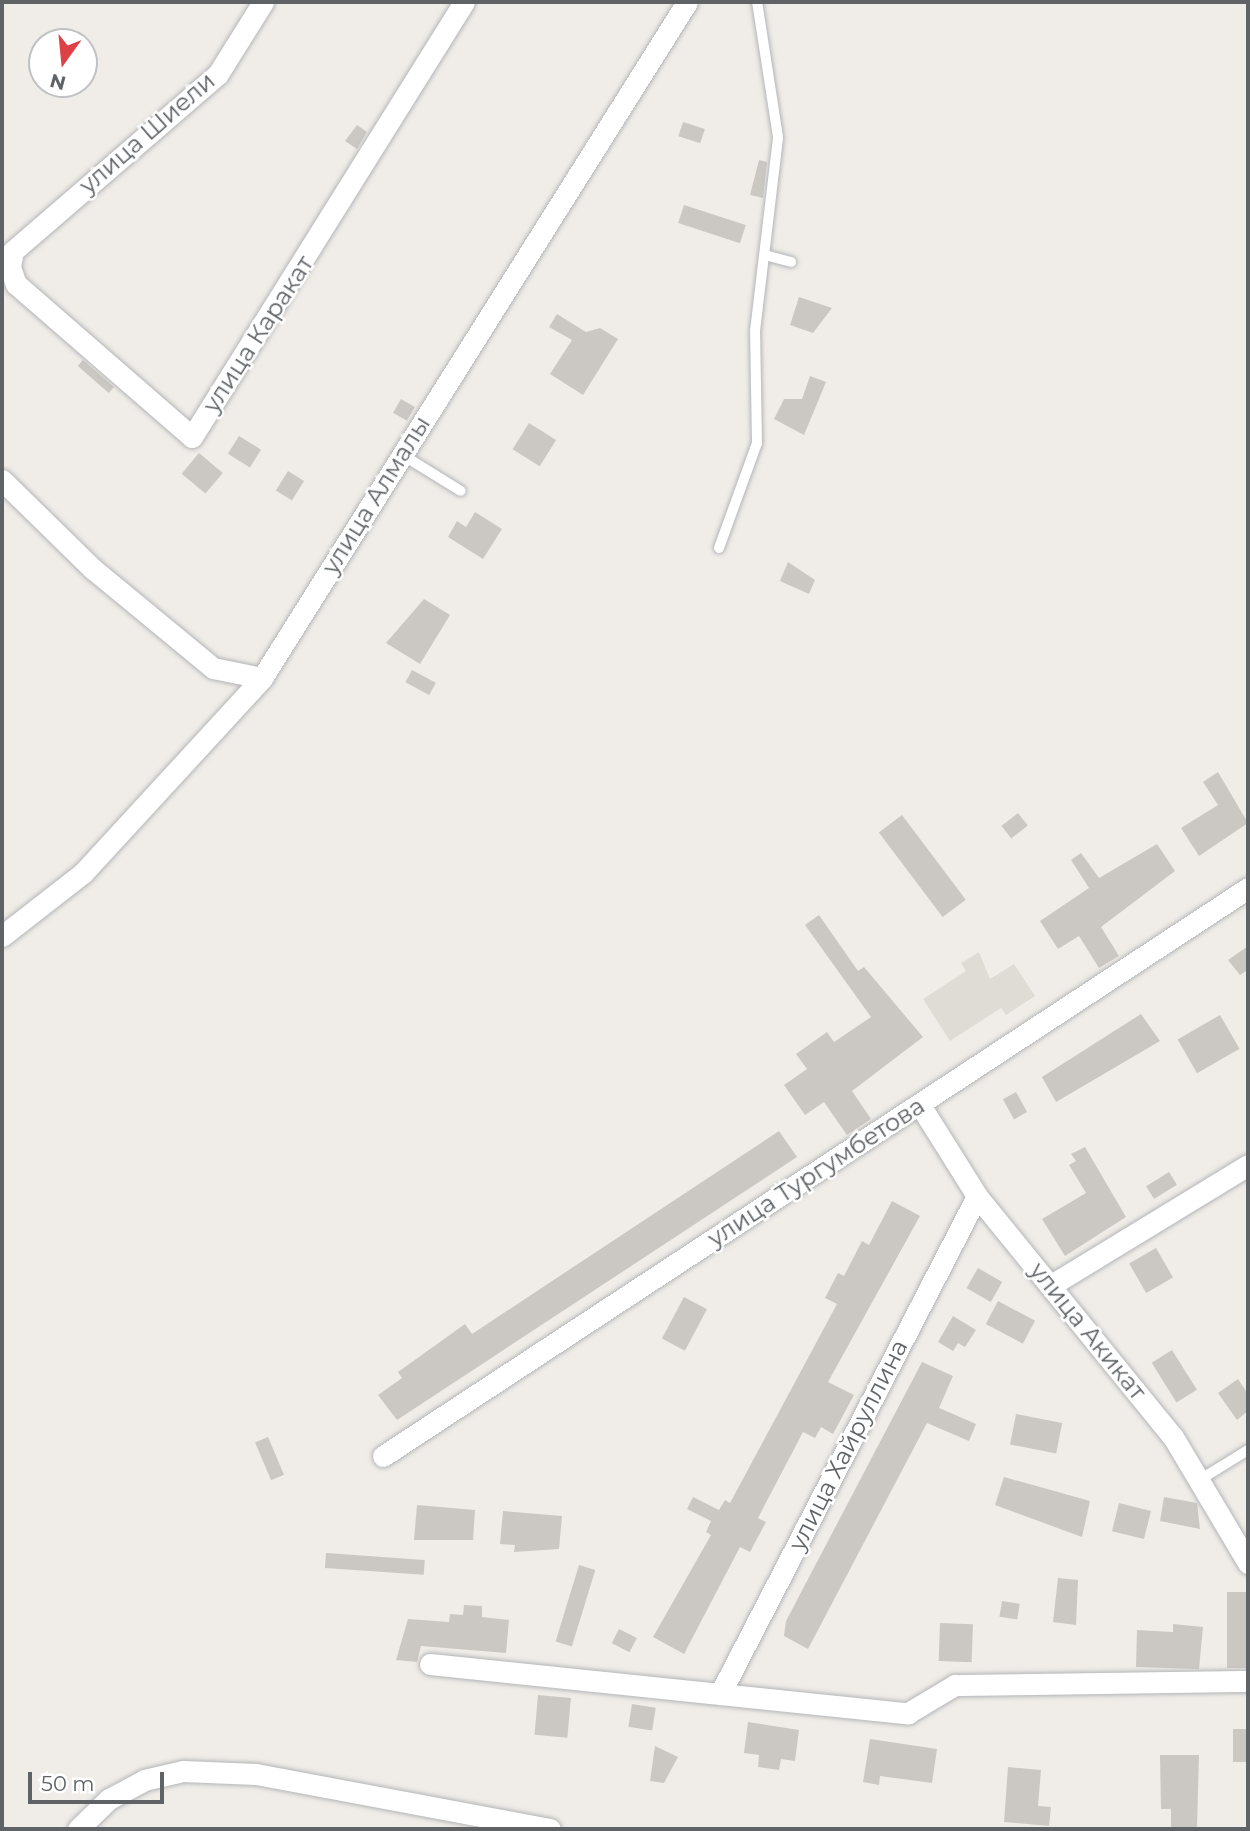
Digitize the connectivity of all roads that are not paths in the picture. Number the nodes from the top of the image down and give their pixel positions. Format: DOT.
graph roads {
  1 [pos="263,2"];
  2 [pos="464,2"];
  3 [pos="687,2"];
  4 [pos="757,2"];
  5 [pos="13,251"];
  6 [pos="765,255"];
  7 [pos="791,262"];
  8 [pos="401,454"];
  9 [pos="2,480"];
  10 [pos="461,491"];
  11 [pos="719,548"];
  12 [pos="262,678"];
  13 [pos="1248,887"];
  14 [pos="2,936"];
  15 [pos="920,1105"];
  16 [pos="1248,1165"];
  17 [pos="977,1196"];
  18 [pos="1053,1284"];
  19 [pos="1248,1450"];
  20 [pos="383,1456"];
  21 [pos="1201,1479"];
  22 [pos="1248,1563"];
  23 [pos="430,1664"];
  24 [pos="1248,1681"];
  25 [pos="720,1695"];
  26 [pos="78,1829"];
  27 [pos="550,1829"];
  1 -- 5 [label="street, улица Шиели"];
  2 -- 5 [label="street, улица Каракат"];
  3 -- 8 [label="street, улица Алмалы"];
  4 -- 6 [label="lane"];
  6 -- 7 [label="lane"];
  6 -- 11 [label="lane"];
  8 -- 10 [label="lane"];
  8 -- 12 [label="street, улица Алмалы"];
  9 -- 12 [label="street"];
  12 -- 14 [label="street, улица Алмалы"];
  13 -- 15 [label="street, улица Тургумбетова"];
  15 -- 17 [label="street, улица Акикат"];
  15 -- 20 [label="street, улица Тургумбетова"];
  16 -- 18 [label="street"];
  17 -- 18 [label="street, улица Акикат"];
  17 -- 25 [label="street, улица Хайруллина"];
  18 -- 21 [label="street, улица Акикат"];
  19 -- 21 [label="lane"];
  21 -- 22 [label="street, улица Акикат"];
  23 -- 25 [label="street"];
  24 -- 25 [label="street"];
  26 -- 27 [label="street"];
}
